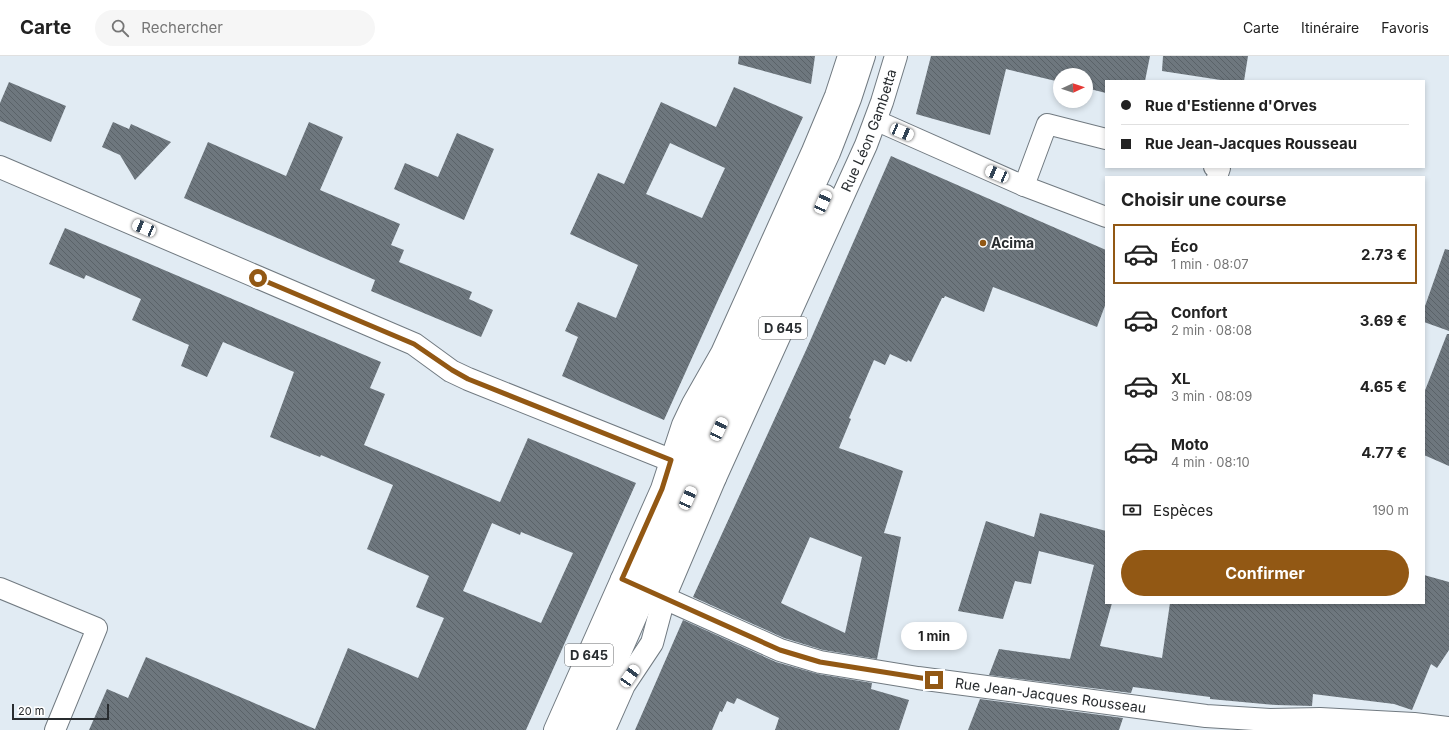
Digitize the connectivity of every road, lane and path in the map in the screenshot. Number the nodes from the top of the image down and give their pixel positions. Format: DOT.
graph roads {
  1 [pos="849,56"];
  2 [pos="865,56"];
  3 [pos="878,56"];
  4 [pos="896,56"];
  5 [pos="875,120"];
  6 [pos="1105,139"];
  7 [pos="0,167"];
  8 [pos="1024,186"];
  9 [pos="1105,218"];
  10 [pos="693,469"];
  11 [pos="0,588"];
  12 [pos="642,588"];
  13 [pos="1269,725"];
  14 [pos="1449,728"];
  15 [pos="55,730"];
  16 [pos="555,730"];
  17 [pos="570,730"];
  18 [pos="587,730"];
  19 [pos="604,730"];
  1 -- 10 [label="street, Rue Léon Gambetta / D 645"];
  2 -- 10 [label="lane"];
  3 -- 10 [label="lane"];
  4 -- 5 [label="street, Rue Léon Gambetta / D 645"];
  5 -- 8 [label="lane"];
  5 -- 10 [label="street, Rue Léon Gambetta / D 645"];
  6 -- 8 [label="lane"];
  7 -- 10 [label="street"];
  8 -- 9 [label="lane"];
  10 -- 12 [label="street, Rue Léon Gambetta / D 645"];
  10 -- 12 [label="street, Rue Léon Gambetta / D 645"];
  11 -- 15 [label="lane"];
  12 -- 13 [label="street, Rue Jean-Jacques Rousseau"];
  12 -- 16 [label="street, D 645"];
  12 -- 17 [label="lane"];
  12 -- 18 [label="lane"];
  12 -- 19 [label="street, D 645"];
  13 -- 14 [label="street, Rue Jean-Jacques Rousseau"];
}
